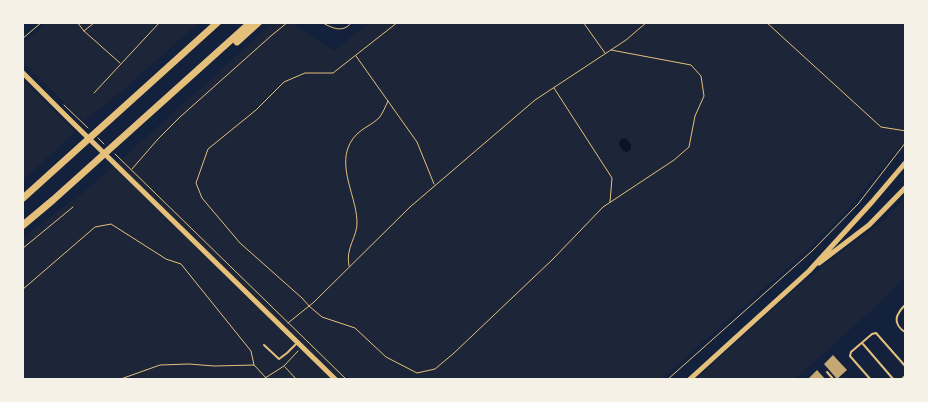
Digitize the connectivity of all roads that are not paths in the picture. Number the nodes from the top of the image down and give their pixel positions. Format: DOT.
graph roads {
  1 [pos="218,22"];
  2 [pos="251,22"];
  3 [pos="259,22"];
  4 [pos="219,52"];
  5 [pos="22,72"];
  6 [pos="906,162"];
  7 [pos="906,187"];
  8 [pos="22,199"];
  9 [pos="22,226"];
  10 [pos="809,271"];
  11 [pos="906,304"];
  12 [pos="906,333"];
  13 [pos="862,343"];
  14 [pos="299,344"];
  15 [pos="264,345"];
  16 [pos="906,367"];
  17 [pos="827,372"];
  18 [pos="906,375"];
  19 [pos="336,380"];
  20 [pos="690,380"];
  21 [pos="834,380"];
  22 [pos="871,380"];
  23 [pos="894,380"];
  24 [pos="901,380"];
  1 -- 8 [label="highway"];
  2 -- 4 [label="highway"];
  3 -- 4 [label="highway"];
  4 -- 9 [label="highway"];
  5 -- 14 [label="main road"];
  6 -- 10 [label="main road"];
  7 -- 10 [label="main road"];
  10 -- 20 [label="main road"];
  11 -- 12 [label="lane"];
  13 -- 16 [label="lane"];
  13 -- 22 [label="lane"];
  13 -- 23 [label="lane"];
  14 -- 15 [label="lane"];
  14 -- 19 [label="main road"];
  17 -- 21 [label="lane"];
  18 -- 24 [label="lane"];
}
